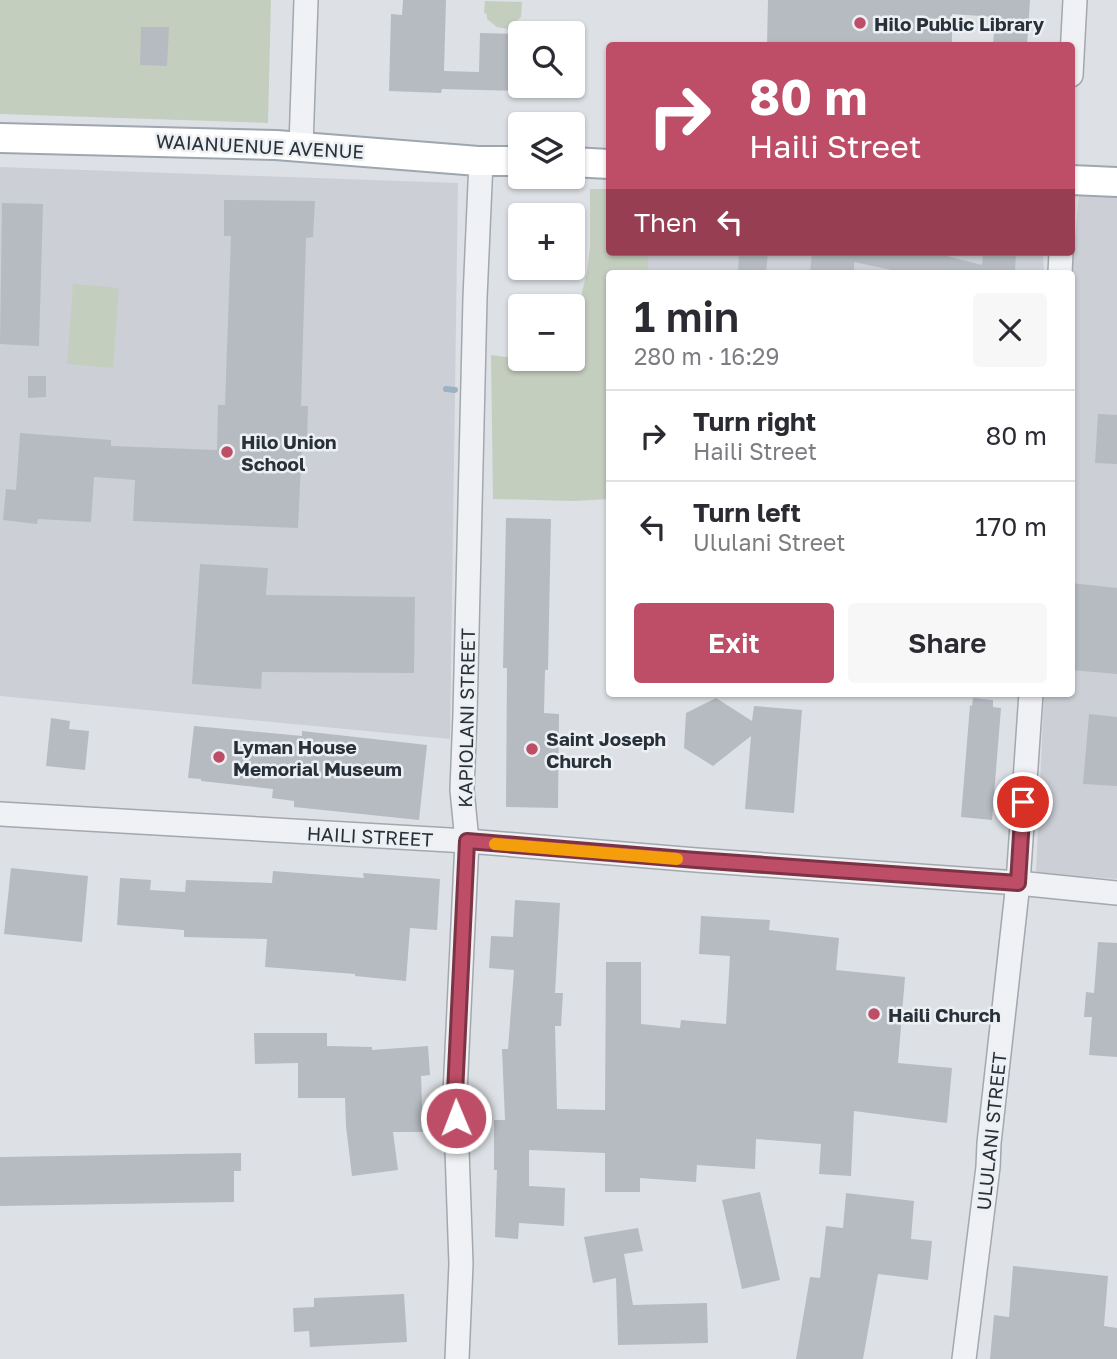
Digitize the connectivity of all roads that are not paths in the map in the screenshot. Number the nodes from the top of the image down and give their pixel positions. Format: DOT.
graph roads {
  1 [pos="306,0"];
  2 [pos="1075,0"];
  3 [pos="1073,42"];
  4 [pos="0,138"];
  5 [pos="301,146"];
  6 [pos="481,161"];
  7 [pos="508,161"];
  8 [pos="585,163"];
  9 [pos="606,164"];
  10 [pos="1075,180"];
  11 [pos="1117,182"];
  12 [pos="1031,697"];
  13 [pos="0,814"];
  14 [pos="467,841"];
  15 [pos="1018,883"];
  16 [pos="1117,893"];
  17 [pos="457,1359"];
  18 [pos="964,1359"];
  1 -- 5 [label="street"];
  2 -- 3 [label="street"];
  4 -- 5 [label="main road, WAIANUENUE AVENUE"];
  5 -- 6 [label="main road, WAIANUENUE AVENUE"];
  6 -- 7 [label="main road, WAIANUENUE AVENUE"];
  6 -- 14 [label="street, KAPIOLANI STREET"];
  8 -- 9 [label="main road"];
  10 -- 11 [label="main road"];
  12 -- 15 [label="street, ULULANI STREET"];
  13 -- 14 [label="street, HAILI STREET"];
  14 -- 15 [label="street, HAILI STREET"];
  14 -- 17 [label="street, KAPIOLANI STREET"];
  15 -- 16 [label="street, HAILI STREET"];
  15 -- 18 [label="street, ULULANI STREET"];
}
